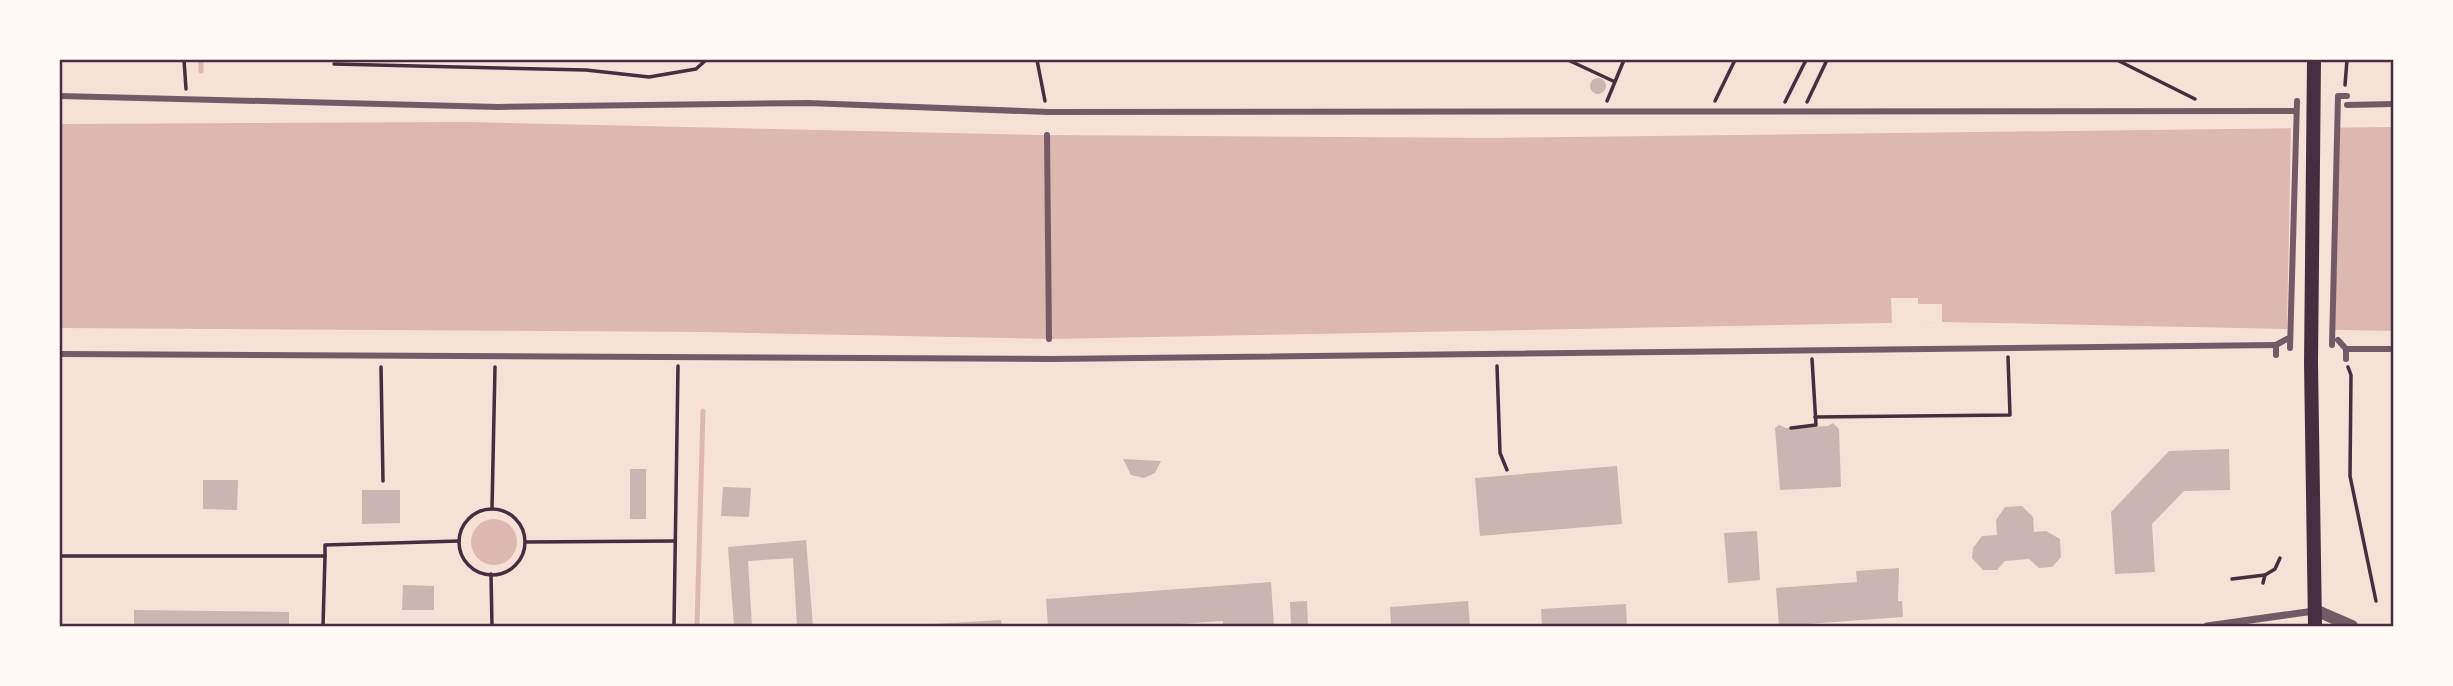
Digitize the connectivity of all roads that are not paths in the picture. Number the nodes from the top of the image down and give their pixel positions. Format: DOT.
graph roads {
  1 [pos="2314,60"];
  2 [pos="60,96"];
  3 [pos="2347,96"];
  4 [pos="2297,101"];
  5 [pos="2393,104"];
  6 [pos="2347,105"];
  7 [pos="2294,111"];
  8 [pos="1047,135"];
  9 [pos="1049,339"];
  10 [pos="2287,339"];
  11 [pos="2276,345"];
  12 [pos="2290,348"];
  13 [pos="2346,349"];
  14 [pos="2393,349"];
  15 [pos="60,354"];
  16 [pos="2276,355"];
  17 [pos="2346,359"];
  18 [pos="2315,610"];
  19 [pos="2207,626"];
  20 [pos="2315,626"];
  21 [pos="2352,626"];
  1 -- 18 [label="main road"];
  2 -- 7 [label="street"];
  3 -- 13 [label="street"];
  4 -- 12 [label="street"];
  5 -- 6 [label="street"];
  8 -- 9 [label="street"];
  10 -- 11 [label="street"];
  11 -- 15 [label="street"];
  11 -- 16 [label="street"];
  13 -- 14 [label="street"];
  13 -- 17 [label="street"];
  18 -- 19 [label="street"];
  18 -- 20 [label="main road"];
  18 -- 21 [label="street"];
}
